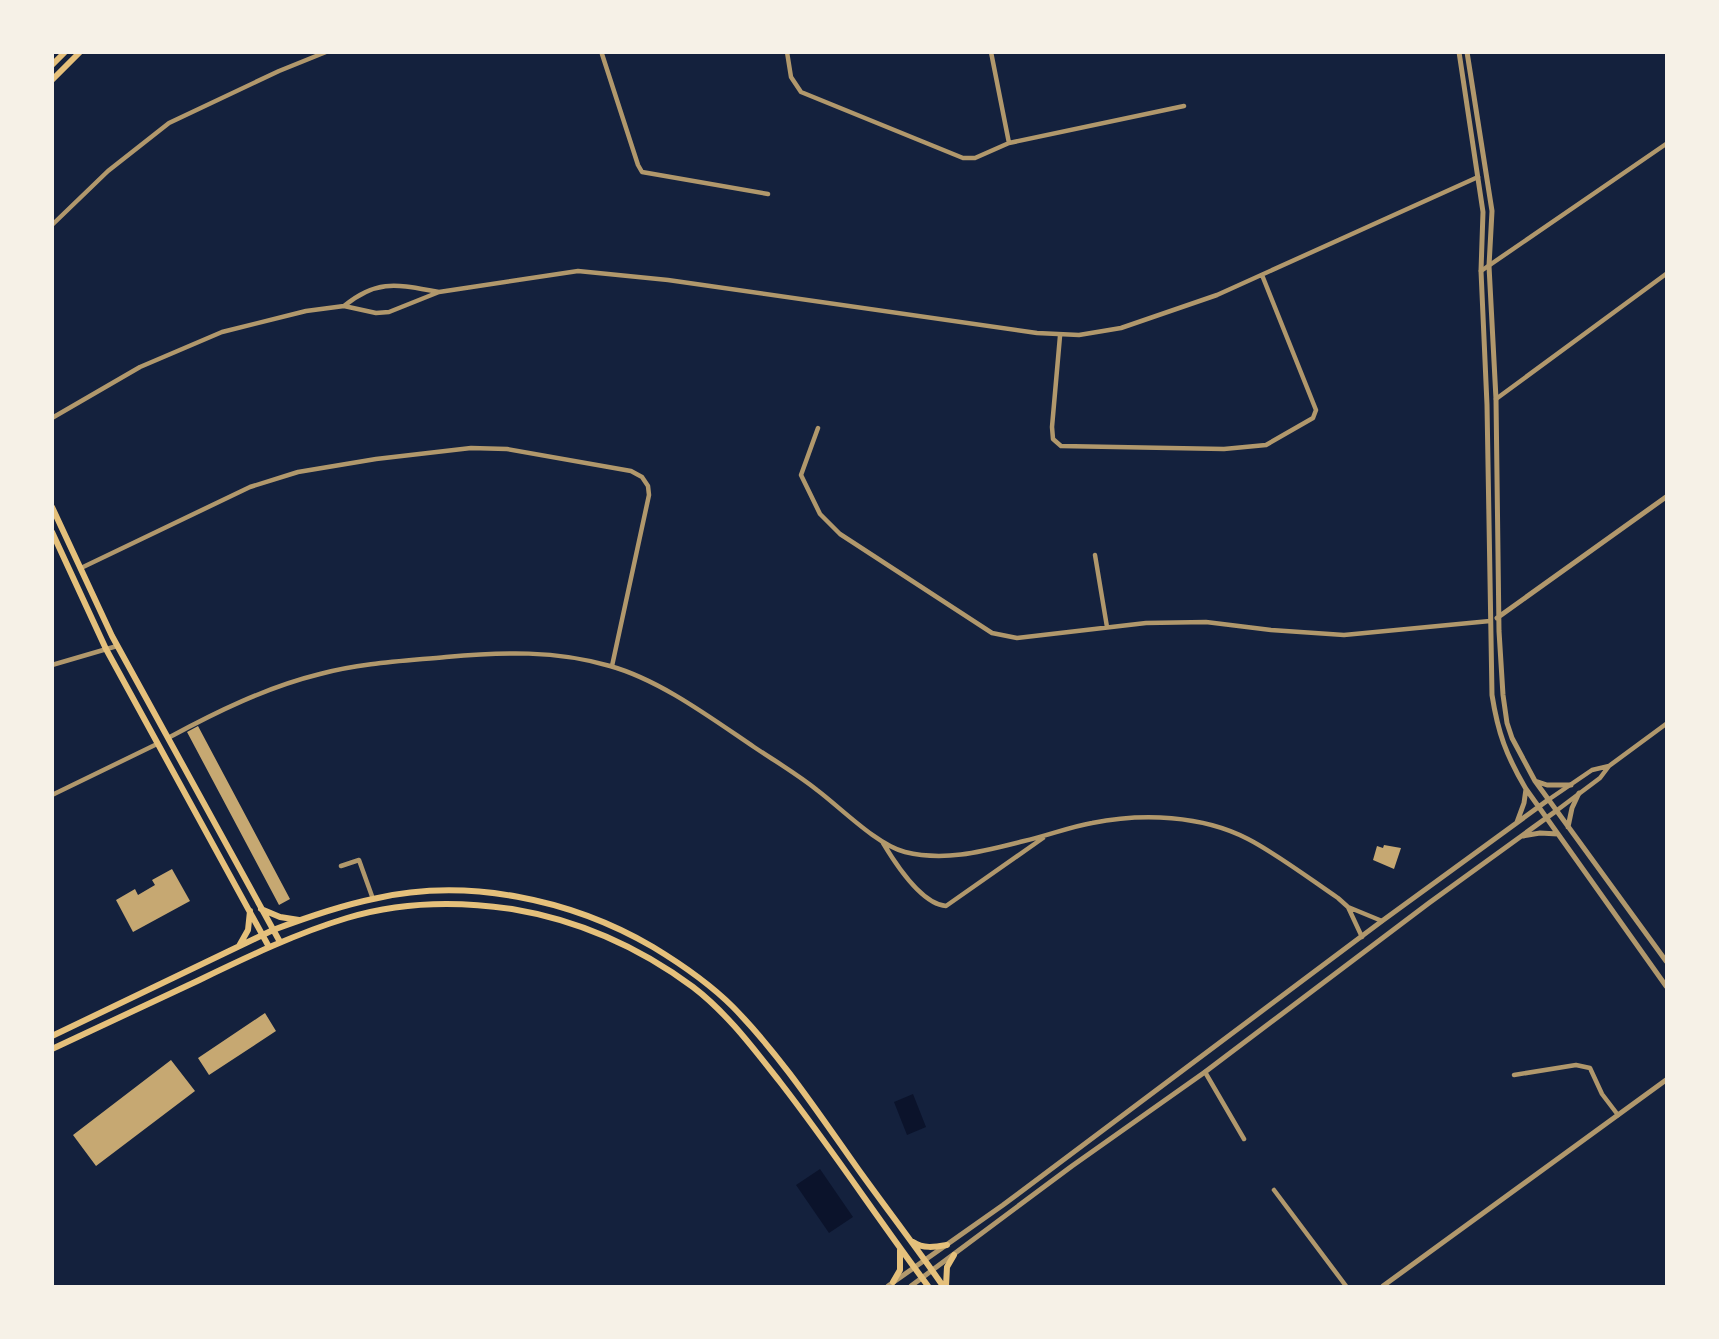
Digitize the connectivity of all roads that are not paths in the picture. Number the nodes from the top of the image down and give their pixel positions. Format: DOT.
graph roads {
  1 [pos="65,52"];
  2 [pos="80,52"];
  3 [pos="326,52"];
  4 [pos="787,52"];
  5 [pos="991,52"];
  6 [pos="1459,52"];
  7 [pos="1467,52"];
  8 [pos="603,53"];
  9 [pos="53,64"];
  10 [pos="52,80"];
  11 [pos="1184,106"];
  12 [pos="1009,143"];
  13 [pos="1666,144"];
  14 [pos="1478,177"];
  15 [pos="768,194"];
  16 [pos="52,225"];
  17 [pos="1489,266"];
  18 [pos="1481,271"];
  19 [pos="1666,274"];
  20 [pos="1262,275"];
  21 [pos="439,291"];
  22 [pos="344,306"];
  23 [pos="1060,336"];
  24 [pos="1496,399"];
  25 [pos="52,418"];
  26 [pos="818,428"];
  27 [pos="1666,497"];
  28 [pos="52,507"];
  29 [pos="52,532"];
  30 [pos="1095,555"];
  31 [pos="81,568"];
  32 [pos="1498,618"];
  33 [pos="1490,621"];
  34 [pos="1107,627"];
  35 [pos="117,646"];
  36 [pos="106,649"];
  37 [pos="52,665"];
  38 [pos="612,666"];
  39 [pos="1666,724"];
  40 [pos="168,738"];
  41 [pos="157,744"];
  42 [pos="1609,766"];
  43 [pos="1535,781"];
  44 [pos="1571,785"];
  45 [pos="1526,789"];
  46 [pos="1579,793"];
  47 [pos="52,795"];
  48 [pos="1548,800"];
  49 [pos="1539,806"];
  50 [pos="1556,811"];
  51 [pos="1547,818"];
  52 [pos="1516,823"];
  53 [pos="1568,827"];
  54 [pos="1558,834"];
  55 [pos="1046,836"];
  56 [pos="1521,836"];
  57 [pos="882,841"];
  58 [pos="340,866"];
  59 [pos="374,898"];
  60 [pos="1347,907"];
  61 [pos="261,909"];
  62 [pos="250,910"];
  63 [pos="300,920"];
  64 [pos="1382,921"];
  65 [pos="273,930"];
  66 [pos="263,935"];
  67 [pos="1362,937"];
  68 [pos="280,942"];
  69 [pos="238,947"];
  70 [pos="269,947"];
  71 [pos="1666,961"];
  72 [pos="1666,986"];
  73 [pos="1242,1027"];
  74 [pos="52,1036"];
  75 [pos="1251,1038"];
  76 [pos="52,1049"];
  77 [pos="1205,1072"];
  78 [pos="1514,1075"];
  79 [pos="1666,1080"];
  80 [pos="1618,1115"];
  81 [pos="1244,1139"];
  82 [pos="1274,1190"];
  83 [pos="909,1239"];
  84 [pos="947,1245"];
  85 [pos="900,1246"];
  86 [pos="954,1255"];
  87 [pos="925,1260"];
  88 [pos="915,1267"];
  89 [pos="932,1270"];
  90 [pos="922,1278"];
  91 [pos="891,1284"];
  92 [pos="911,1287"];
  93 [pos="928,1287"];
  94 [pos="945,1287"];
  95 [pos="1346,1287"];
  96 [pos="1383,1287"];
  1 -- 9 [label="main road"];
  2 -- 10 [label="main road"];
  3 -- 16 [label="street"];
  4 -- 12 [label="street"];
  5 -- 12 [label="street"];
  6 -- 14 [label="street"];
  7 -- 17 [label="street"];
  8 -- 15 [label="street"];
  11 -- 12 [label="street"];
  13 -- 17 [label="street"];
  14 -- 18 [label="street"];
  14 -- 20 [label="street"];
  17 -- 18 [label="street"];
  17 -- 24 [label="street"];
  18 -- 33 [label="street"];
  19 -- 24 [label="street"];
  20 -- 23 [label="street"];
  20 -- 23 [label="street"];
  21 -- 22 [label="street"];
  21 -- 22 [label="street"];
  21 -- 23 [label="street"];
  22 -- 25 [label="street"];
  24 -- 32 [label="street"];
  26 -- 34 [label="street"];
  27 -- 32 [label="street"];
  28 -- 31 [label="main road"];
  29 -- 36 [label="main road"];
  30 -- 34 [label="street"];
  31 -- 35 [label="main road"];
  31 -- 38 [label="street"];
  32 -- 33 [label="street"];
  32 -- 43 [label="street"];
  33 -- 34 [label="street"];
  33 -- 45 [label="street"];
  35 -- 36 [label="street"];
  35 -- 40 [label="main road"];
  36 -- 37 [label="street"];
  36 -- 41 [label="main road"];
  38 -- 40 [label="street"];
  38 -- 57 [label="street"];
  39 -- 42 [label="street"];
  40 -- 61 [label="main road"];
  41 -- 47 [label="street"];
  41 -- 62 [label="main road"];
  42 -- 44 [label="street"];
  42 -- 46 [label="street"];
  43 -- 44 [label="street"];
  43 -- 48 [label="street"];
  44 -- 48 [label="street"];
  45 -- 49 [label="street"];
  45 -- 52 [label="street"];
  46 -- 50 [label="street"];
  46 -- 53 [label="street"];
  48 -- 49 [label="street"];
  48 -- 50 [label="street"];
  49 -- 51 [label="street"];
  49 -- 52 [label="street"];
  50 -- 51 [label="street"];
  50 -- 53 [label="street"];
  51 -- 54 [label="street"];
  51 -- 56 [label="street"];
  52 -- 64 [label="street"];
  53 -- 71 [label="street"];
  54 -- 56 [label="street"];
  54 -- 72 [label="street"];
  55 -- 57 [label="street"];
  55 -- 57 [label="street"];
  55 -- 60 [label="street"];
  56 -- 75 [label="street"];
  58 -- 59 [label="street"];
  59 -- 63 [label="main road"];
  59 -- 83 [label="main road"];
  60 -- 64 [label="street"];
  60 -- 67 [label="street"];
  61 -- 63 [label="main road"];
  61 -- 65 [label="main road"];
  62 -- 66 [label="main road"];
  62 -- 69 [label="main road"];
  63 -- 65 [label="main road"];
  64 -- 67 [label="street"];
  65 -- 66 [label="main road"];
  65 -- 68 [label="main road"];
  66 -- 69 [label="main road"];
  66 -- 70 [label="main road"];
  67 -- 73 [label="street"];
  68 -- 70 [label="main road"];
  68 -- 85 [label="main road"];
  69 -- 74 [label="main road"];
  70 -- 76 [label="main road"];
  73 -- 75 [label="street"];
  73 -- 84 [label="street"];
  75 -- 77 [label="street"];
  77 -- 81 [label="street"];
  77 -- 86 [label="street"];
  78 -- 80 [label="street"];
  79 -- 80 [label="street"];
  80 -- 96 [label="street"];
  82 -- 95 [label="street"];
  83 -- 84 [label="main road"];
  83 -- 87 [label="main road"];
  84 -- 87 [label="street"];
  85 -- 88 [label="main road"];
  85 -- 91 [label="main road"];
  86 -- 89 [label="street"];
  86 -- 94 [label="main road"];
  87 -- 88 [label="street"];
  87 -- 89 [label="main road"];
  88 -- 90 [label="main road"];
  88 -- 91 [label="street"];
  89 -- 90 [label="street"];
  89 -- 94 [label="main road"];
  90 -- 92 [label="street"];
  90 -- 93 [label="main road"];
}
